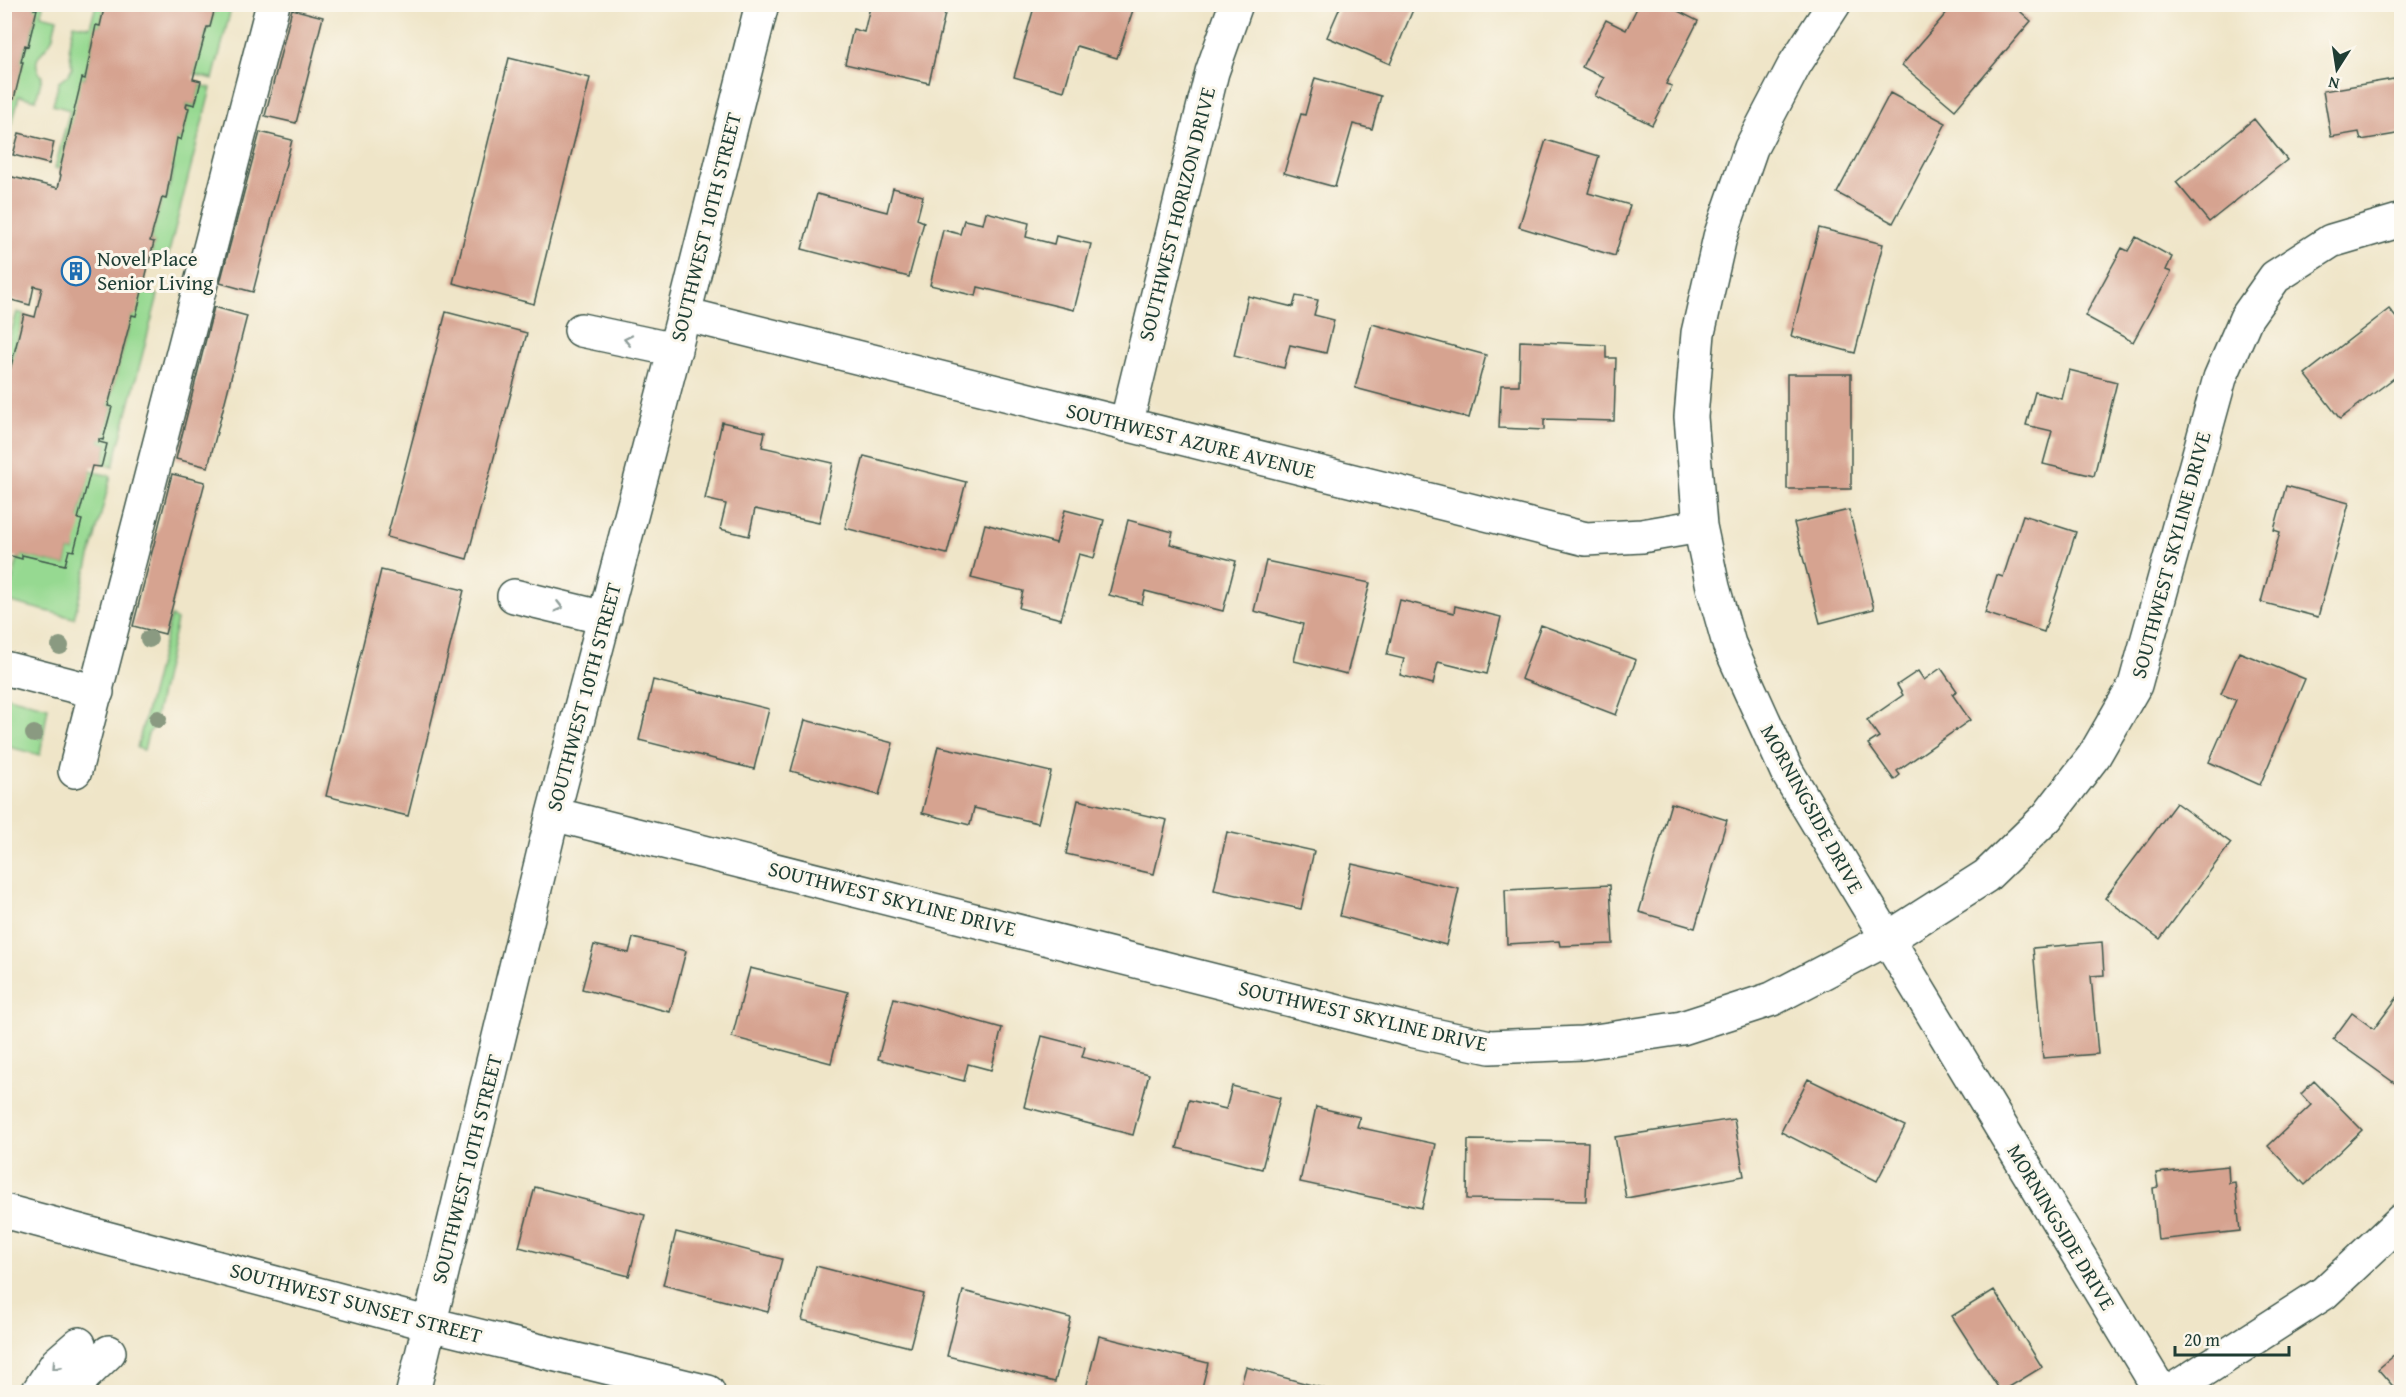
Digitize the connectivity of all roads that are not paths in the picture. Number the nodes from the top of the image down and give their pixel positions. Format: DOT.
graph roads {
  1 [pos="273,4"];
  2 [pos="762,4"];
  3 [pos="1236,4"];
  4 [pos="1834,4"];
  5 [pos="2402,220"];
  6 [pos="684,314"];
  7 [pos="581,330"];
  8 [pos="675,350"];
  9 [pos="1126,425"];
  10 [pos="1700,526"];
  11 [pos="514,596"];
  12 [pos="605,618"];
  13 [pos="4,668"];
  14 [pos="97,692"];
  15 [pos="75,771"];
  16 [pos="553,814"];
  17 [pos="1887,939"];
  18 [pos="4,1211"];
  19 [pos="2402,1220"];
  20 [pos="430,1324"];
  21 [pos="38,1392"];
  22 [pos="75,1392"];
  23 [pos="414,1392"];
  24 [pos="708,1392"];
  25 [pos="2161,1392"];
  26 [pos="2170,1392"];
  1 -- 14 [label="street"];
  2 -- 6 [label="street, SOUTHWEST 10TH STREET"];
  3 -- 9 [label="street, SOUTHWEST HORIZON DRIVE"];
  4 -- 10 [label="street, MORNINGSIDE DRIVE"];
  5 -- 17 [label="street, SOUTHWEST SKYLINE DRIVE"];
  6 -- 8 [label="street, SOUTHWEST 10TH STREET"];
  6 -- 9 [label="street, SOUTHWEST AZURE AVENUE"];
  8 -- 7 [label="street, one-way"];
  8 -- 12 [label="street, SOUTHWEST 10TH STREET"];
  9 -- 10 [label="street, SOUTHWEST AZURE AVENUE"];
  10 -- 17 [label="street, MORNINGSIDE DRIVE"];
  11 -- 12 [label="street, one-way"];
  12 -- 16 [label="street, SOUTHWEST 10TH STREET"];
  13 -- 14 [label="street"];
  14 -- 15 [label="street"];
  16 -- 17 [label="street, SOUTHWEST SKYLINE DRIVE"];
  16 -- 20 [label="street, SOUTHWEST 10TH STREET"];
  17 -- 25 [label="street, MORNINGSIDE DRIVE"];
  18 -- 20 [label="street, SOUTHWEST SUNSET STREET"];
  19 -- 26 [label="street"];
  20 -- 23 [label="street, SOUTHWEST 10TH STREET"];
  20 -- 24 [label="street, SOUTHWEST SUNSET STREET"];
  22 -- 21 [label="street, one-way"];
}
